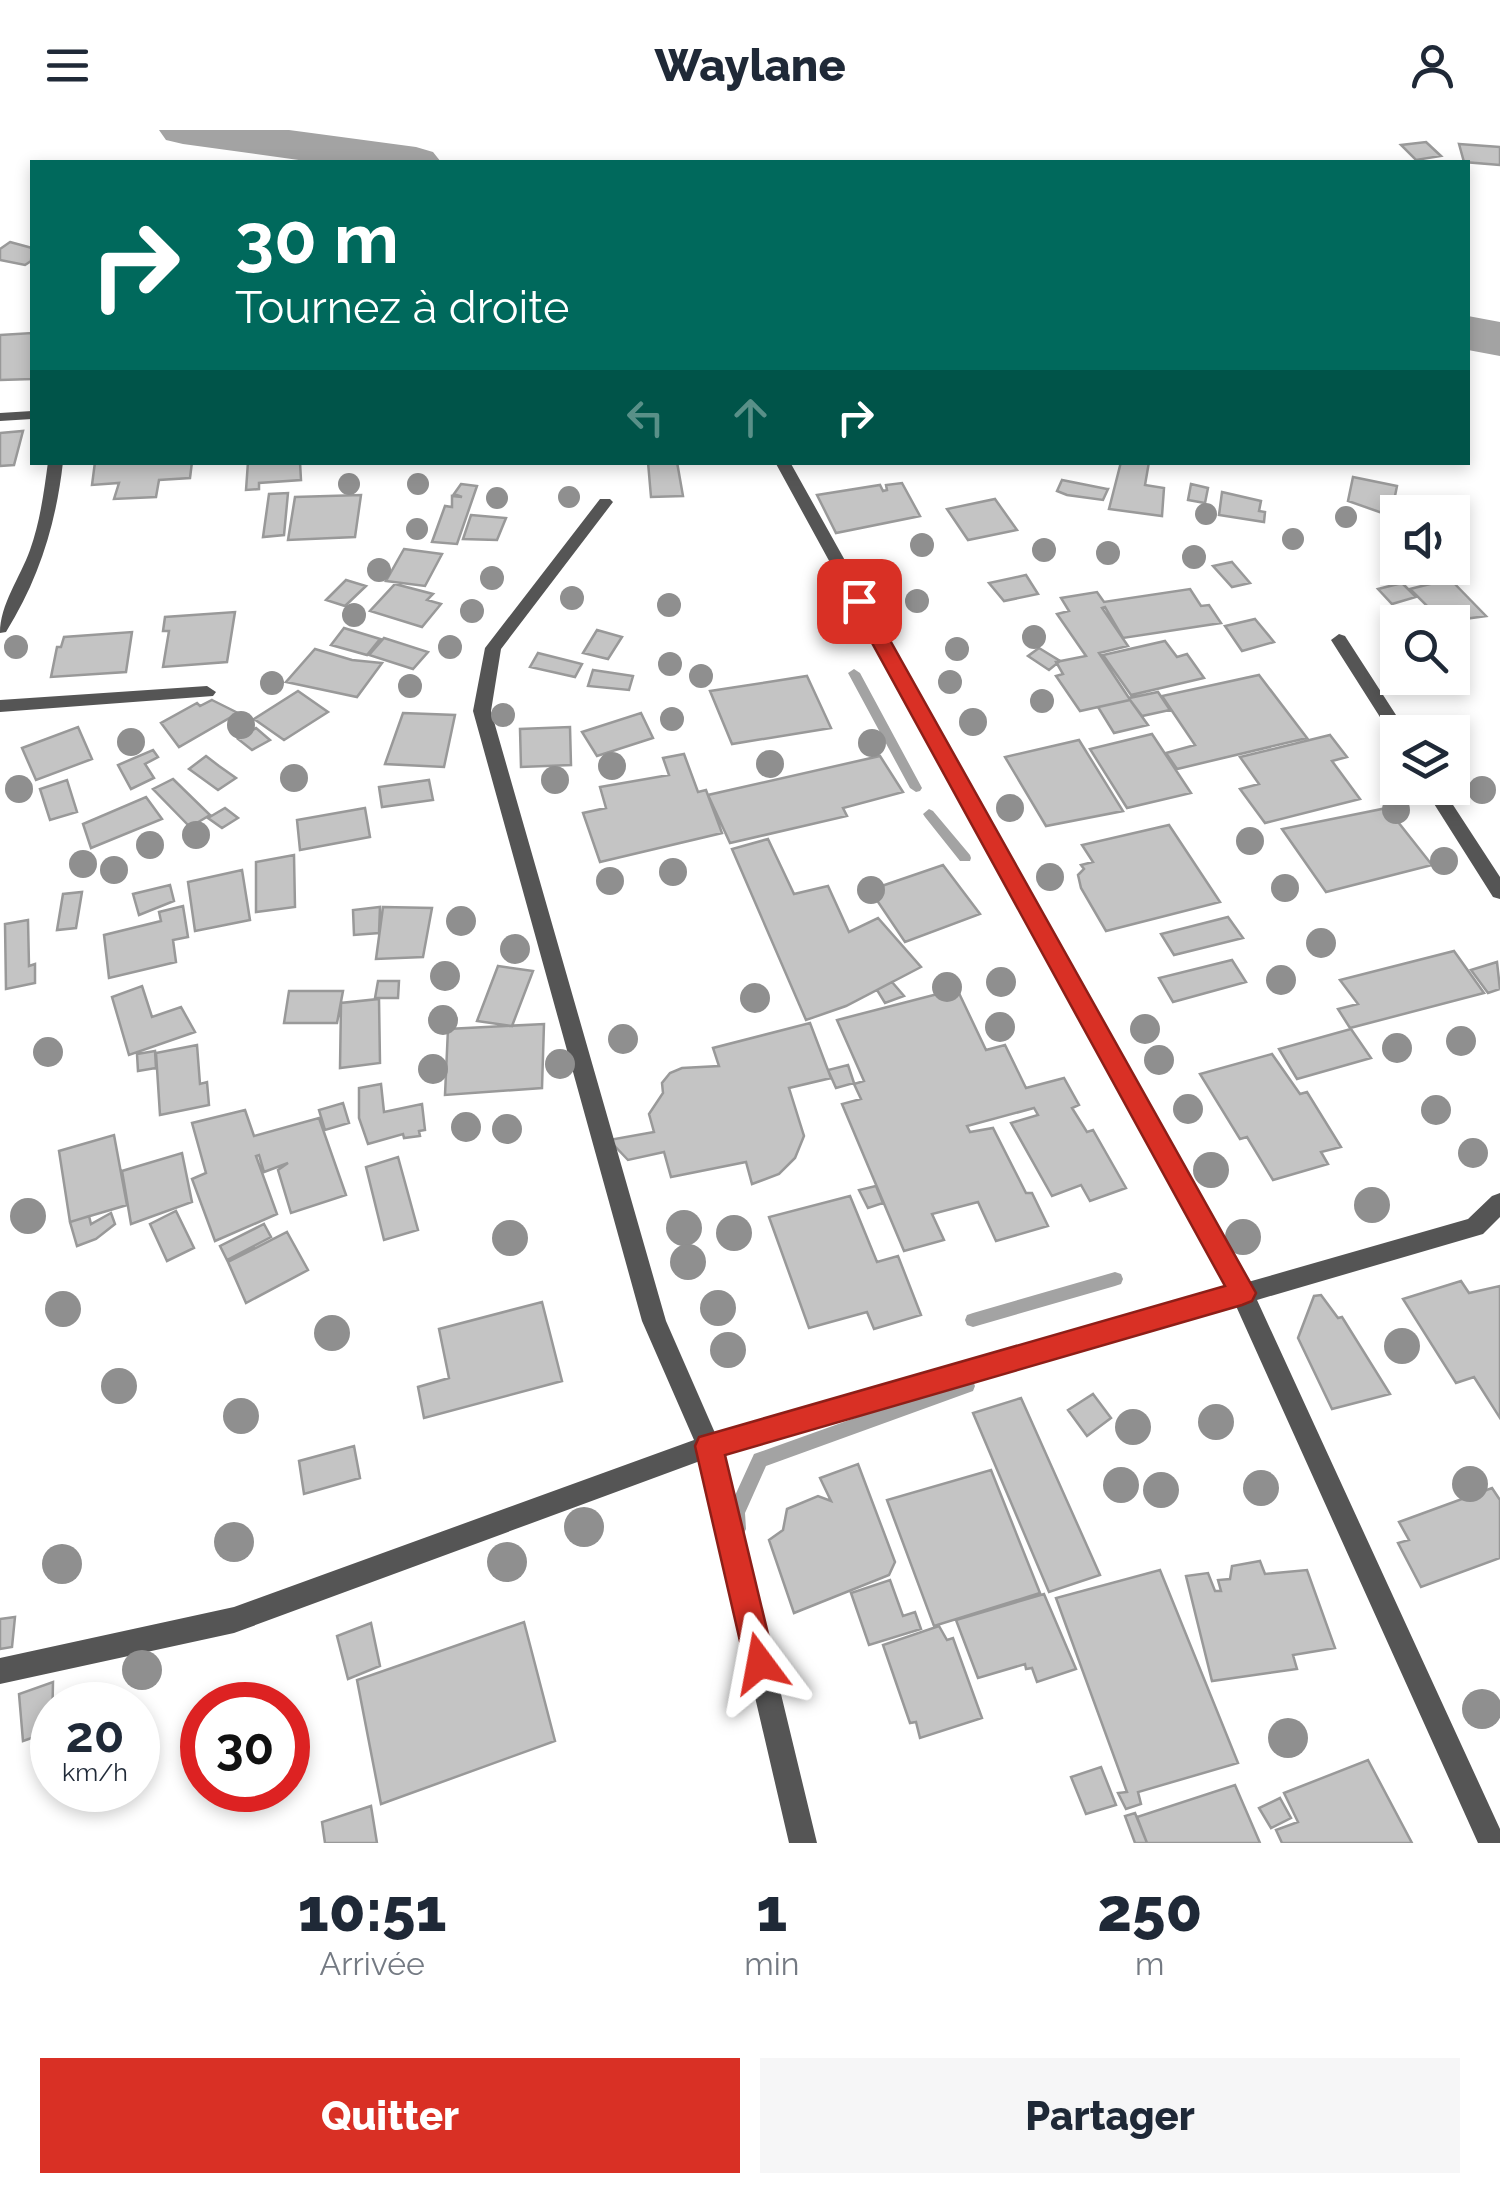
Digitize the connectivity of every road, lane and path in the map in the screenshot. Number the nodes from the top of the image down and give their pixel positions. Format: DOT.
graph roads {
  1 [pos="30,415"];
  2 [pos="0,417"];
  3 [pos="56,465"];
  4 [pos="784,465"];
  5 [pos="605,502"];
  6 [pos="0,628"];
  7 [pos="1339,640"];
  8 [pos="207,692"];
  9 [pos="0,706"];
  10 [pos="1387,715"];
  11 [pos="1444,805"];
  12 [pos="1500,892"];
  13 [pos="1500,1203"];
  14 [pos="1242,1293"];
  15 [pos="709,1446"];
  16 [pos="0,1670"];
  17 [pos="803,1843"];
  18 [pos="1492,1843"];
  1 -- 2 [label="street"];
  3 -- 6 [label="street"];
  4 -- 14 [label="street"];
  5 -- 15 [label="street"];
  7 -- 10 [label="street"];
  8 -- 9 [label="street"];
  11 -- 12 [label="street"];
  13 -- 14 [label="street"];
  14 -- 15 [label="street"];
  14 -- 18 [label="street"];
  15 -- 16 [label="street"];
  15 -- 17 [label="street"];
}
